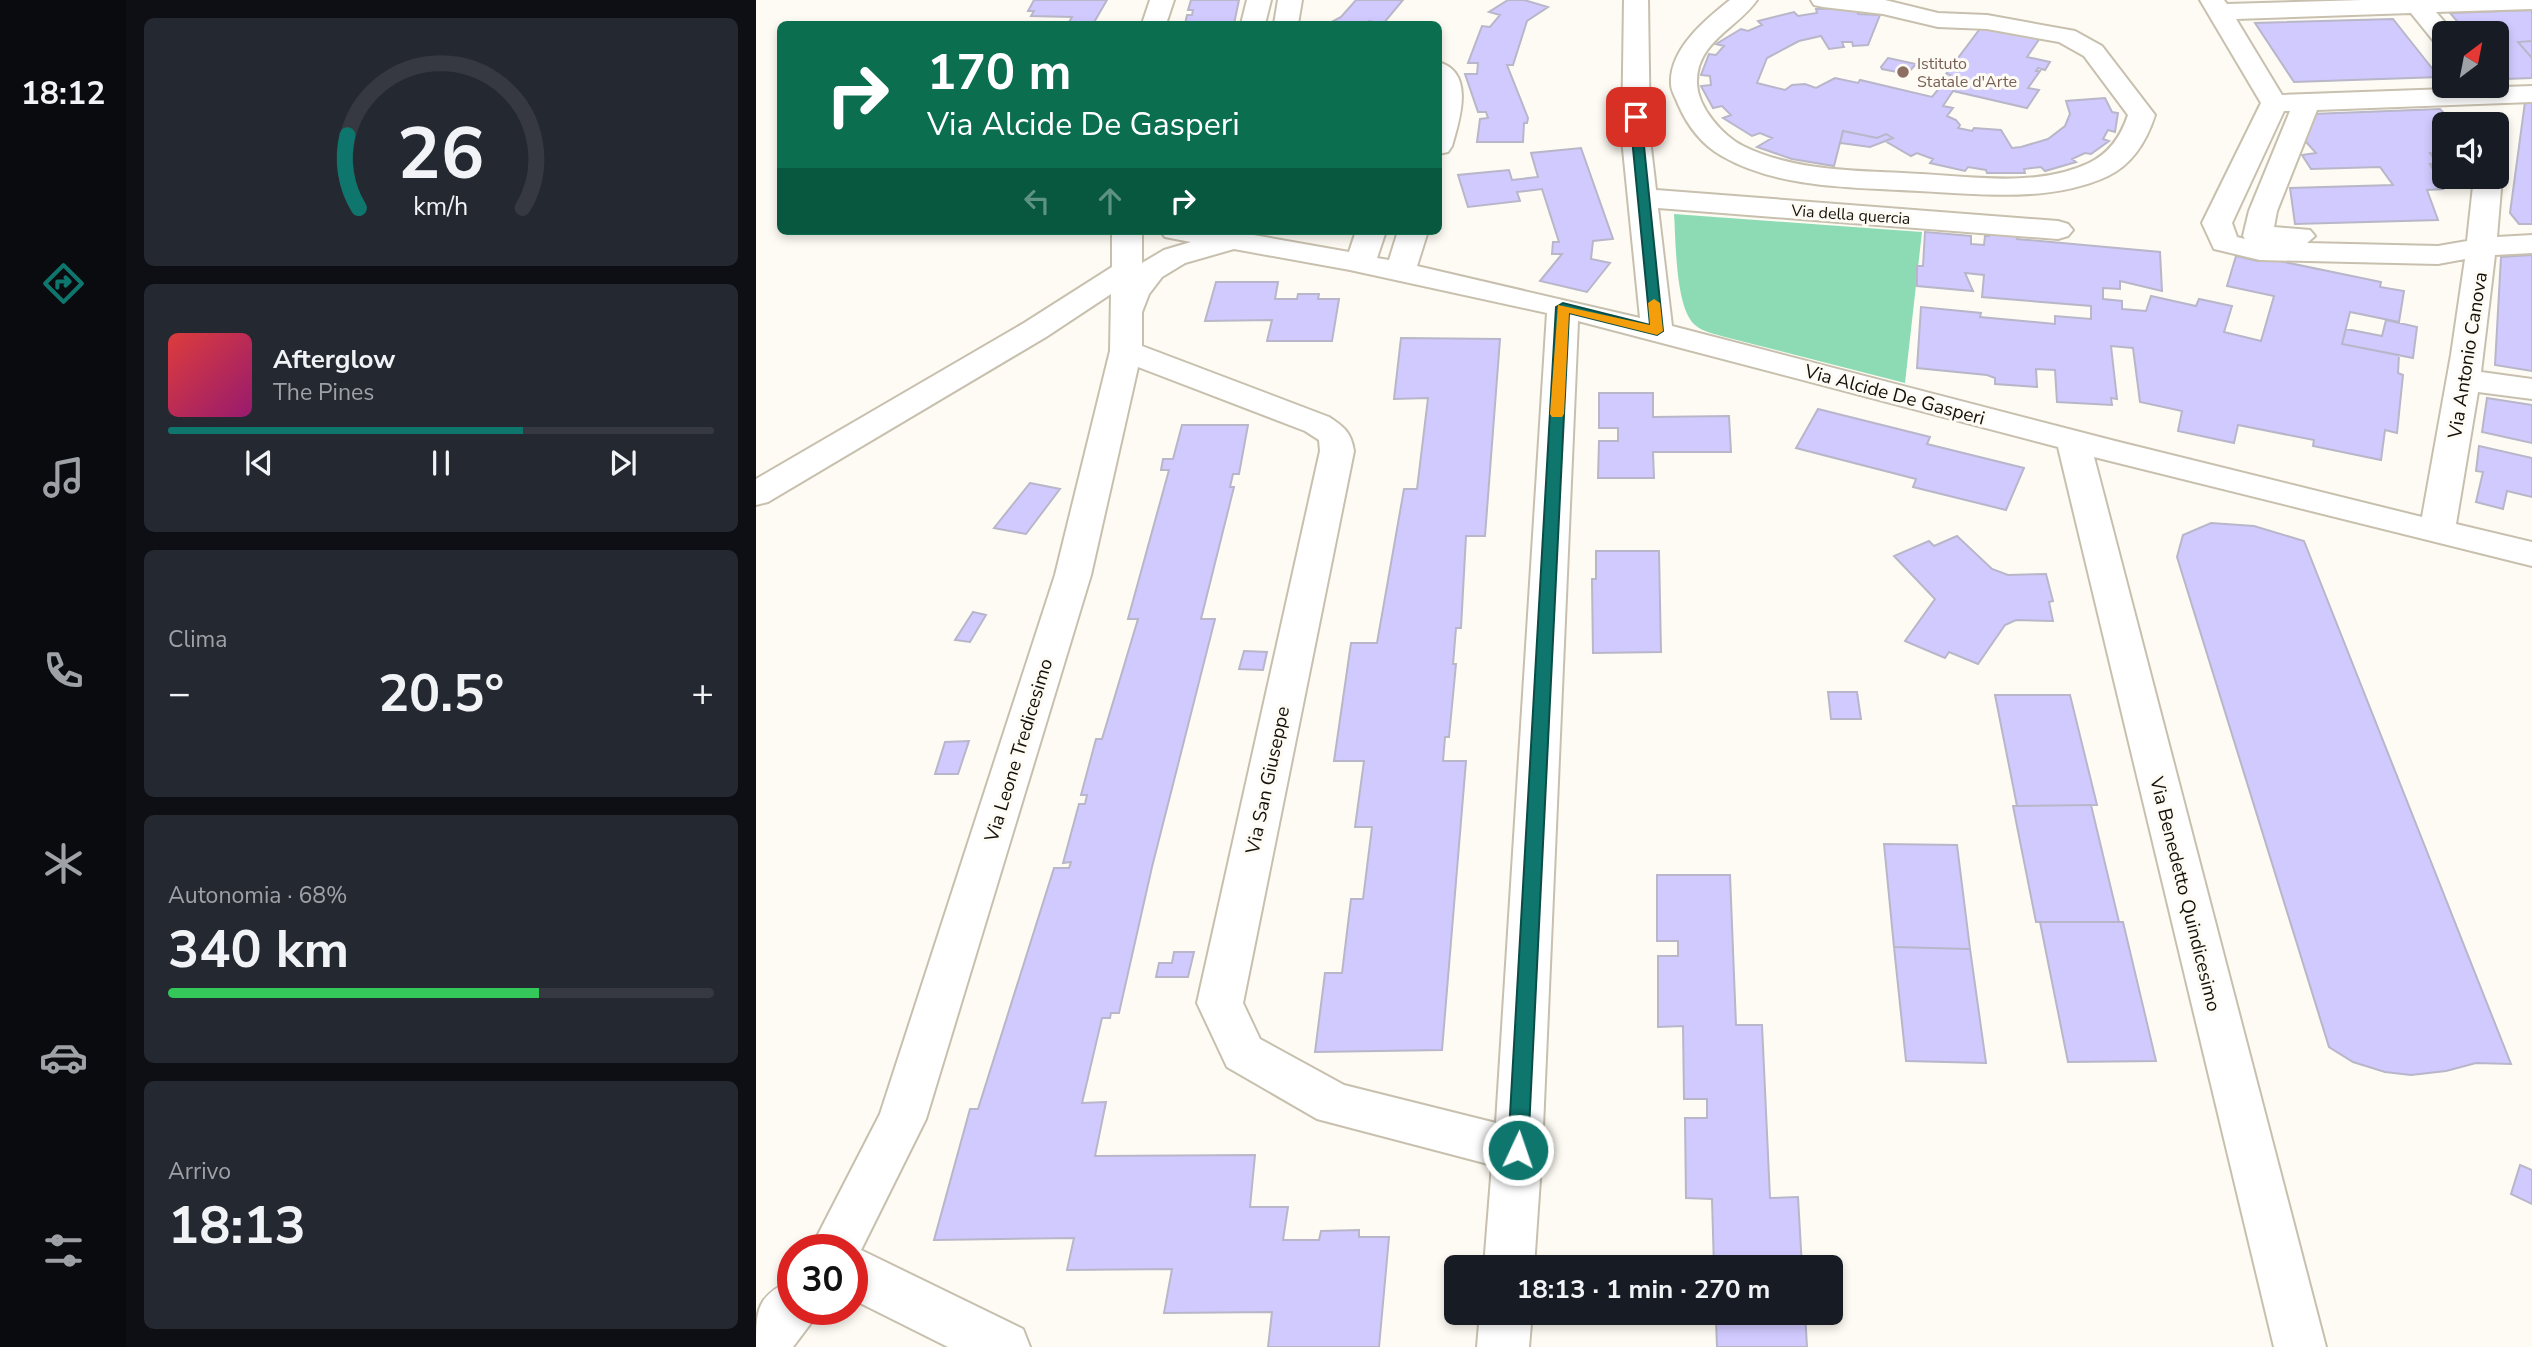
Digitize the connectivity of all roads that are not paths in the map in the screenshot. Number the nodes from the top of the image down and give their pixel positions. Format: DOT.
graph roads {
  1 [pos="1162,0"];
  2 [pos="1258,0"];
  3 [pos="1290,0"];
  4 [pos="1636,0"];
  5 [pos="1745,0"];
  6 [pos="1823,0"];
  7 [pos="2532,2"];
  8 [pos="2416,3"];
  9 [pos="2216,6"];
  10 [pos="1155,21"];
  11 [pos="1254,21"];
  12 [pos="1286,21"];
  13 [pos="2432,23"];
  14 [pos="1442,74"];
  15 [pos="2510,93"];
  16 [pos="2432,94"];
  17 [pos="2532,94"];
  18 [pos="2307,102"];
  19 [pos="2274,103"];
  20 [pos="1442,130"];
  21 [pos="1918,182"];
  22 [pos="2487,189"];
  23 [pos="1643,198"];
  24 [pos="1858,215"];
  25 [pos="2058,230"];
  26 [pos="1370,235"];
  27 [pos="1412,235"];
  28 [pos="1184,240"];
  29 [pos="2532,244"];
  30 [pos="2483,247"];
  31 [pos="1126,250"];
  32 [pos="1360,263"];
  33 [pos="1400,271"];
  34 [pos="1563,307"];
  35 [pos="1657,331"];
  36 [pos="1126,332"];
  37 [pos="2465,380"];
  38 [pos="2532,389"];
  39 [pos="2073,441"];
  40 [pos="756,494"];
  41 [pos="2437,532"];
  42 [pos="2532,554"];
  43 [pos="1518,1150"];
  44 [pos="843,1234"];
  45 [pos="1510,1255"];
  46 [pos="868,1280"];
  47 [pos="778,1325"];
  48 [pos="1505,1325"];
  49 [pos="760,1347"];
  50 [pos="1003,1347"];
  51 [pos="1503,1347"];
  52 [pos="2300,1347"];
  1 -- 10 [label="street"];
  2 -- 11 [label="street"];
  3 -- 12 [label="street"];
  4 -- 23 [label="street"];
  5 -- 21 [label="street"];
  6 -- 21 [label="street"];
  7 -- 8 [label="street"];
  8 -- 9 [label="street"];
  8 -- 13 [label="street"];
  9 -- 19 [label="street"];
  14 -- 20 [label="street"];
  15 -- 17 [label="street"];
  16 -- 18 [label="street"];
  18 -- 19 [label="street"];
  18 -- 30 [label="street"];
  19 -- 30 [label="street"];
  21 -- 24 [label="street"];
  22 -- 30 [label="street, Via Antonio Canova"];
  23 -- 24 [label="street, Via della quercia"];
  23 -- 35 [label="street"];
  24 -- 25 [label="street, Via della quercia"];
  26 -- 32 [label="street"];
  27 -- 33 [label="street"];
  28 -- 31 [label="street, Via Alcide De Gasperi"];
  28 -- 32 [label="street, Via Alcide De Gasperi"];
  28 -- 36 [label="street, Via Alcide De Gasperi"];
  29 -- 30 [label="street"];
  30 -- 37 [label="street, Via Antonio Canova"];
  31 -- 36 [label="street, Via Leone Tredicesimo"];
  31 -- 40 [label="street"];
  32 -- 33 [label="street, Via Alcide De Gasperi"];
  33 -- 34 [label="street, Via Alcide De Gasperi"];
  34 -- 35 [label="street, Via Alcide De Gasperi"];
  34 -- 43 [label="street"];
  35 -- 39 [label="street, Via Alcide De Gasperi"];
  36 -- 43 [label="street, Via San Giuseppe"];
  36 -- 44 [label="street, Via Leone Tredicesimo"];
  37 -- 38 [label="street"];
  37 -- 41 [label="street, Via Antonio Canova"];
  39 -- 41 [label="street, Via Alcide De Gasperi"];
  39 -- 52 [label="street, Via Benedetto Quindicesimo"];
  41 -- 42 [label="street, Via Alcide De Gasperi"];
  43 -- 45 [label="street"];
  46 -- 50 [label="street"];
  47 -- 49 [label="street"];
  48 -- 51 [label="street"];
}
